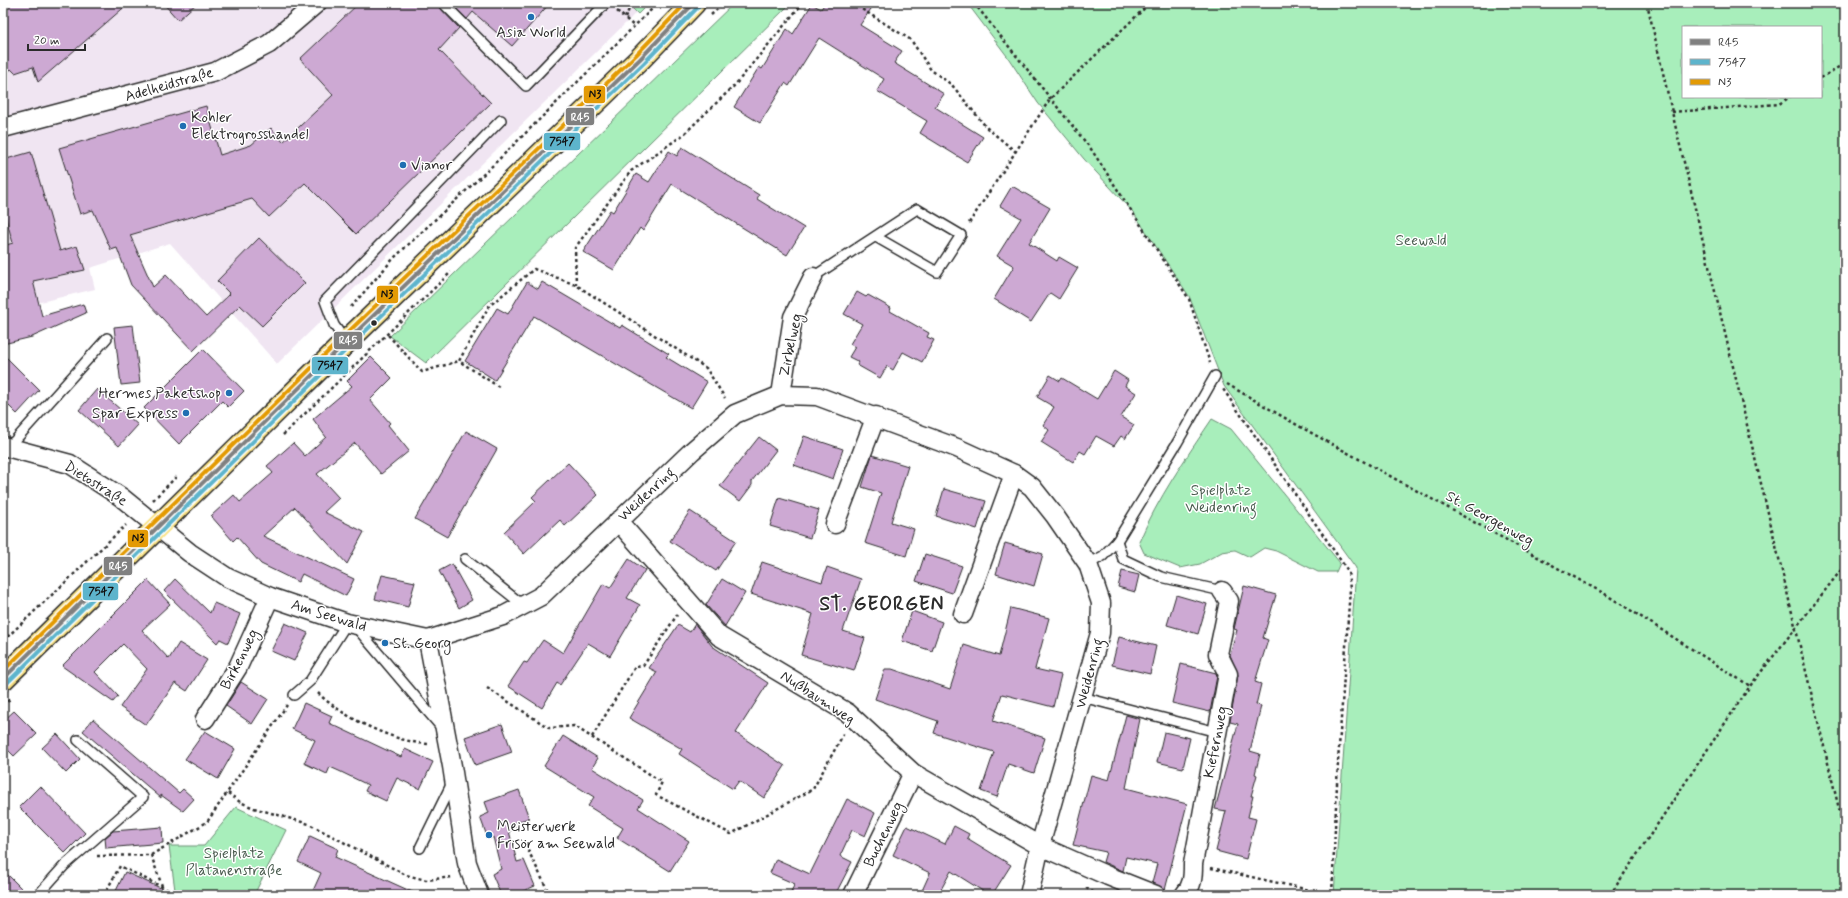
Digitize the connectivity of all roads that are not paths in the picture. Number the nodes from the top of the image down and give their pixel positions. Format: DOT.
graph roads {
  1 [pos="317,3"];
  2 [pos="443,3"];
  3 [pos="694,3"];
  4 [pos="610,6"];
  5 [pos="501,120"];
  6 [pos="3,128"];
  7 [pos="876,237"];
  8 [pos="813,278"];
  9 [pos="340,333"];
  10 [pos="107,338"];
  11 [pos="1215,376"];
  12 [pos="781,395"];
  13 [pos="876,416"];
  14 [pos="6,446"];
  15 [pos="1014,474"];
  16 [pos="140,513"];
  17 [pos="618,521"];
  18 [pos="835,524"];
  19 [pos="158,527"];
  20 [pos="1117,541"];
  21 [pos="465,559"];
  22 [pos="1088,564"];
  23 [pos="1222,592"];
  24 [pos="270,597"];
  25 [pos="523,605"];
  26 [pos="963,614"];
  27 [pos="351,624"];
  28 [pos="428,640"];
  29 [pos="3,679"];
  30 [pos="294,695"];
  31 [pos="1082,697"];
  32 [pos="205,719"];
  33 [pos="1217,732"];
  34 [pos="446,735"];
  35 [pos="78,740"];
  36 [pos="913,773"];
  37 [pos="454,779"];
  38 [pos="1040,846"];
  39 [pos="420,848"];
  40 [pos="38,895"];
  41 [pos="479,895"];
  42 [pos="852,895"];
  43 [pos="1029,895"];
  44 [pos="1156,895"];
  45 [pos="1184,895"];
  1 -- 6 [label="street, Adelheidstraße"];
  2 -- 4 [label="lane"];
  3 -- 9 [label="main road"];
  5 -- 9 [label="lane"];
  7 -- 7 [label="lane, Zirbelweg"];
  7 -- 8 [label="lane, Zirbelweg"];
  8 -- 12 [label="street, Zirbelweg"];
  9 -- 19 [label="main road"];
  10 -- 14 [label="lane"];
  11 -- 20 [label="lane"];
  12 -- 13 [label="street, Weidenring"];
  12 -- 17 [label="street, Weidenring"];
  13 -- 15 [label="street, Weidenring"];
  13 -- 18 [label="street"];
  14 -- 16 [label="street, Dietostraße"];
  15 -- 22 [label="street, Weidenring"];
  15 -- 26 [label="street"];
  16 -- 19 [label="street, Am Seewald"];
  17 -- 25 [label="street, Weidenring"];
  17 -- 36 [label="street, Nußbaumweg"];
  19 -- 24 [label="street, Am Seewald"];
  19 -- 29 [label="main road"];
  20 -- 22 [label="lane"];
  20 -- 23 [label="lane"];
  21 -- 25 [label="lane"];
  22 -- 31 [label="street, Weidenring"];
  23 -- 33 [label="street, Kiefernweg"];
  24 -- 27 [label="street, Am Seewald"];
  24 -- 32 [label="street, Birkenweg"];
  25 -- 28 [label="street, Weidenring"];
  27 -- 28 [label="street, Am Seewald"];
  27 -- 30 [label="lane"];
  27 -- 34 [label="lane"];
  28 -- 34 [label="street"];
  31 -- 33 [label="lane"];
  31 -- 38 [label="street, Weidenring"];
  33 -- 45 [label="street, Kiefernweg"];
  34 -- 37 [label="street"];
  35 -- 40 [label="lane"];
  36 -- 38 [label="street, Nußbaumweg"];
  36 -- 42 [label="street, Buchenweg"];
  37 -- 39 [label="lane"];
  37 -- 41 [label="street"];
  38 -- 43 [label="street, Weidenring"];
  38 -- 44 [label="street"];
}
